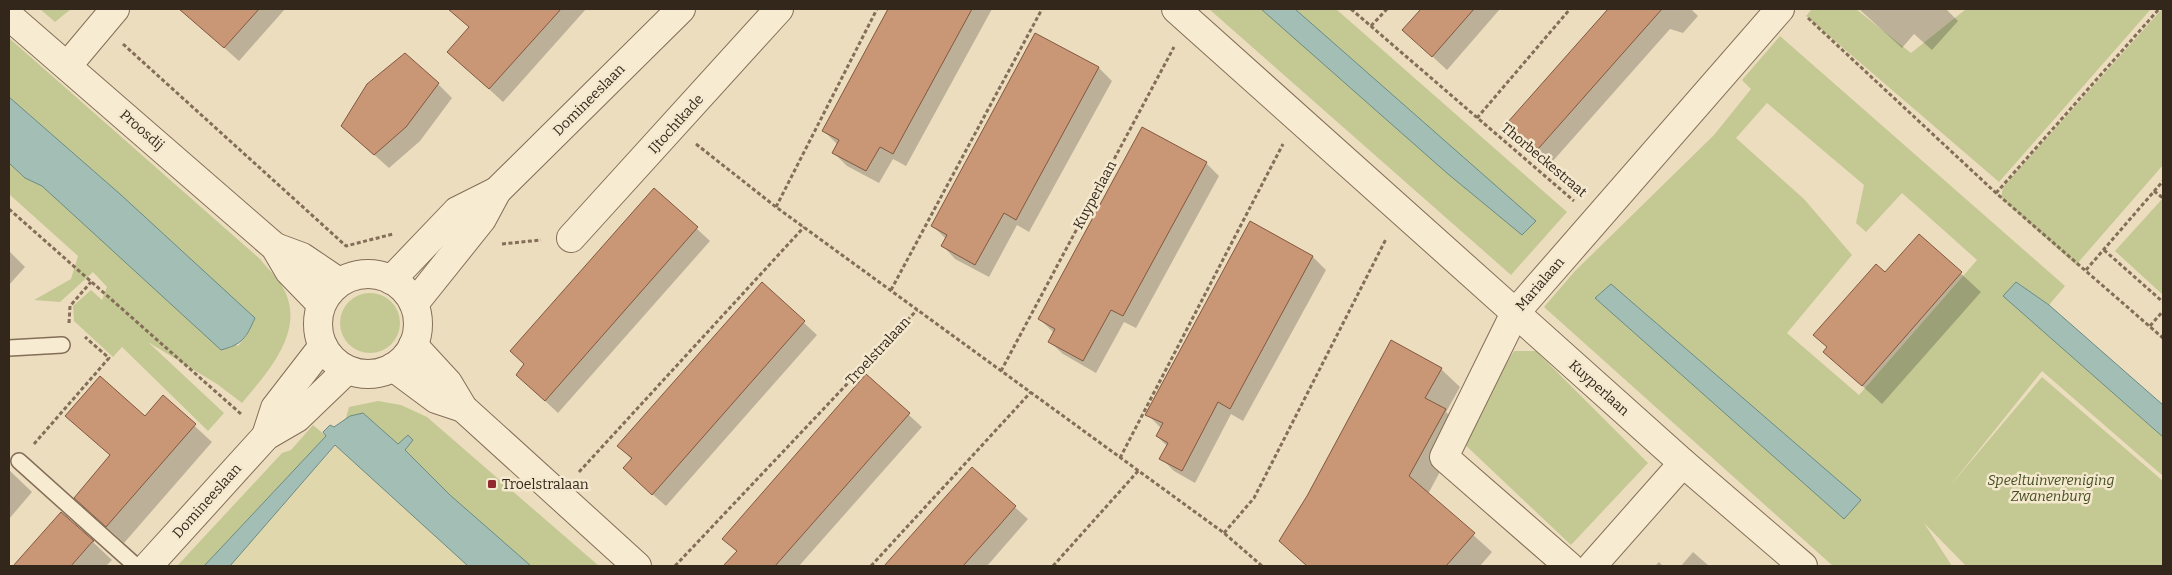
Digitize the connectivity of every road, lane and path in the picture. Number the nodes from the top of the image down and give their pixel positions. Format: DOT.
graph roads {
  1 [pos="681,9"];
  2 [pos="779,9"];
  3 [pos="877,9"];
  4 [pos="1042,9"];
  5 [pos="1351,9"];
  6 [pos="1387,9"];
  7 [pos="1570,9"];
  8 [pos="1780,9"];
  9 [pos="2158,9"];
  10 [pos="1182,14"];
  11 [pos="9,16"];
  12 [pos="1806,16"];
  13 [pos="108,17"];
  14 [pos="1371,26"];
  15 [pos="68,65"];
  16 [pos="1477,118"];
  17 [pos="1296,119"];
  18 [pos="674,126"];
  19 [pos="2163,181"];
  20 [pos="497,191"];
  21 [pos="2154,191"];
  22 [pos="1996,193"];
  23 [pos="2163,198"];
  24 [pos="776,207"];
  25 [pos="1398,208"];
  26 [pos="9,209"];
  27 [pos="1596,220"];
  28 [pos="804,227"];
  29 [pos="571,238"];
  30 [pos="424,245"];
  31 [pos="275,247"];
  32 [pos="2104,250"];
  33 [pos="2086,270"];
  34 [pos="391,280"];
  35 [pos="91,282"];
  36 [pos="340,282"];
  37 [pos="891,290"];
  38 [pos="2163,302"];
  39 [pos="321,304"];
  40 [pos="414,304"];
  41 [pos="917,310"];
  42 [pos="2163,311"];
  43 [pos="1515,313"];
  44 [pos="2150,326"];
  45 [pos="75,328"];
  46 [pos="82,334"];
  47 [pos="2163,338"];
  48 [pos="413,344"];
  49 [pos="62,345"];
  50 [pos="323,346"];
  51 [pos="9,348"];
  52 [pos="393,367"];
  53 [pos="347,370"];
  54 [pos="1001,371"];
  55 [pos="1031,392"];
  56 [pos="463,408"];
  57 [pos="266,436"];
  58 [pos="1120,458"];
  59 [pos="19,461"];
  60 [pos="1683,464"];
  61 [pos="1138,470"];
  62 [pos="558,494"];
  63 [pos="1224,533"];
  64 [pos="136,566"];
  65 [pos="148,566"];
  66 [pos="637,566"];
  67 [pos="675,566"];
  68 [pos="871,566"];
  69 [pos="1053,566"];
  70 [pos="1262,566"];
  71 [pos="1569,566"];
  72 [pos="1592,566"];
  73 [pos="1803,566"];
  1 -- 20 [label="street, Domineeslaan"];
  2 -- 18 [label="street, IJtochtkade"];
  3 -- 24 [label="path"];
  4 -- 37 [label="path"];
  5 -- 14 [label="path, Thorbeckestraat"];
  6 -- 14 [label="path"];
  7 -- 16 [label="path"];
  8 -- 27 [label="street, Marialaan"];
  9 -- 22 [label="path"];
  10 -- 17 [label="street, Kuyperlaan"];
  10 -- 54 [label="path, Kuyperlaan"];
  11 -- 15 [label="street, Proosdij"];
  12 -- 22 [label="path"];
  13 -- 15 [label="street"];
  13 -- 30 [label="path"];
  14 -- 16 [label="path, Thorbeckestraat"];
  15 -- 31 [label="street, Proosdij"];
  16 -- 27 [label="path, Thorbeckestraat"];
  17 -- 25 [label="street, Kuyperlaan"];
  17 -- 58 [label="path"];
  18 -- 24 [label="path"];
  18 -- 29 [label="street, IJtochtkade"];
  19 -- 21 [label="path"];
  20 -- 30 [label="street, Domineeslaan"];
  20 -- 40 [label="street, Domineeslaan"];
  21 -- 23 [label="path"];
  21 -- 32 [label="path"];
  22 -- 33 [label="path"];
  24 -- 28 [label="path"];
  25 -- 43 [label="street, Kuyperlaan"];
  25 -- 63 [label="path"];
  26 -- 35 [label="path"];
  27 -- 43 [label="street, Marialaan"];
  28 -- 37 [label="path"];
  28 -- 62 [label="path"];
  30 -- 34 [label="street, Domineeslaan"];
  31 -- 36 [label="street, Proosdij"];
  31 -- 39 [label="street, Proosdij"];
  32 -- 33 [label="path"];
  32 -- 38 [label="path"];
  33 -- 44 [label="path"];
  34 -- 36 [label="street"];
  34 -- 40 [label="street"];
  35 -- 45 [label="path"];
  35 -- 57 [label="path"];
  36 -- 39 [label="street"];
  37 -- 41 [label="path"];
  39 -- 50 [label="street"];
  40 -- 48 [label="street"];
  41 -- 54 [label="path"];
  41 -- 67 [label="path, Troelstralaan"];
  42 -- 44 [label="path"];
  43 -- 60 [label="street, Kuyperlaan"];
  43 -- 71 [label="street, Marialaan"];
  44 -- 47 [label="path"];
  46 -- 59 [label="path"];
  48 -- 52 [label="street"];
  48 -- 56 [label="street"];
  49 -- 51 [label="lane"];
  50 -- 53 [label="street"];
  50 -- 57 [label="street, Domineeslaan"];
  52 -- 53 [label="street"];
  52 -- 56 [label="street"];
  53 -- 57 [label="street, Domineeslaan"];
  54 -- 55 [label="path"];
  55 -- 58 [label="path"];
  55 -- 68 [label="path"];
  56 -- 62 [label="street"];
  57 -- 65 [label="street, Domineeslaan"];
  58 -- 61 [label="path"];
  59 -- 64 [label="lane"];
  60 -- 72 [label="street"];
  60 -- 73 [label="street, Kuyperlaan"];
  61 -- 63 [label="path"];
  61 -- 69 [label="path"];
  62 -- 66 [label="street"];
  63 -- 70 [label="path"];
}
